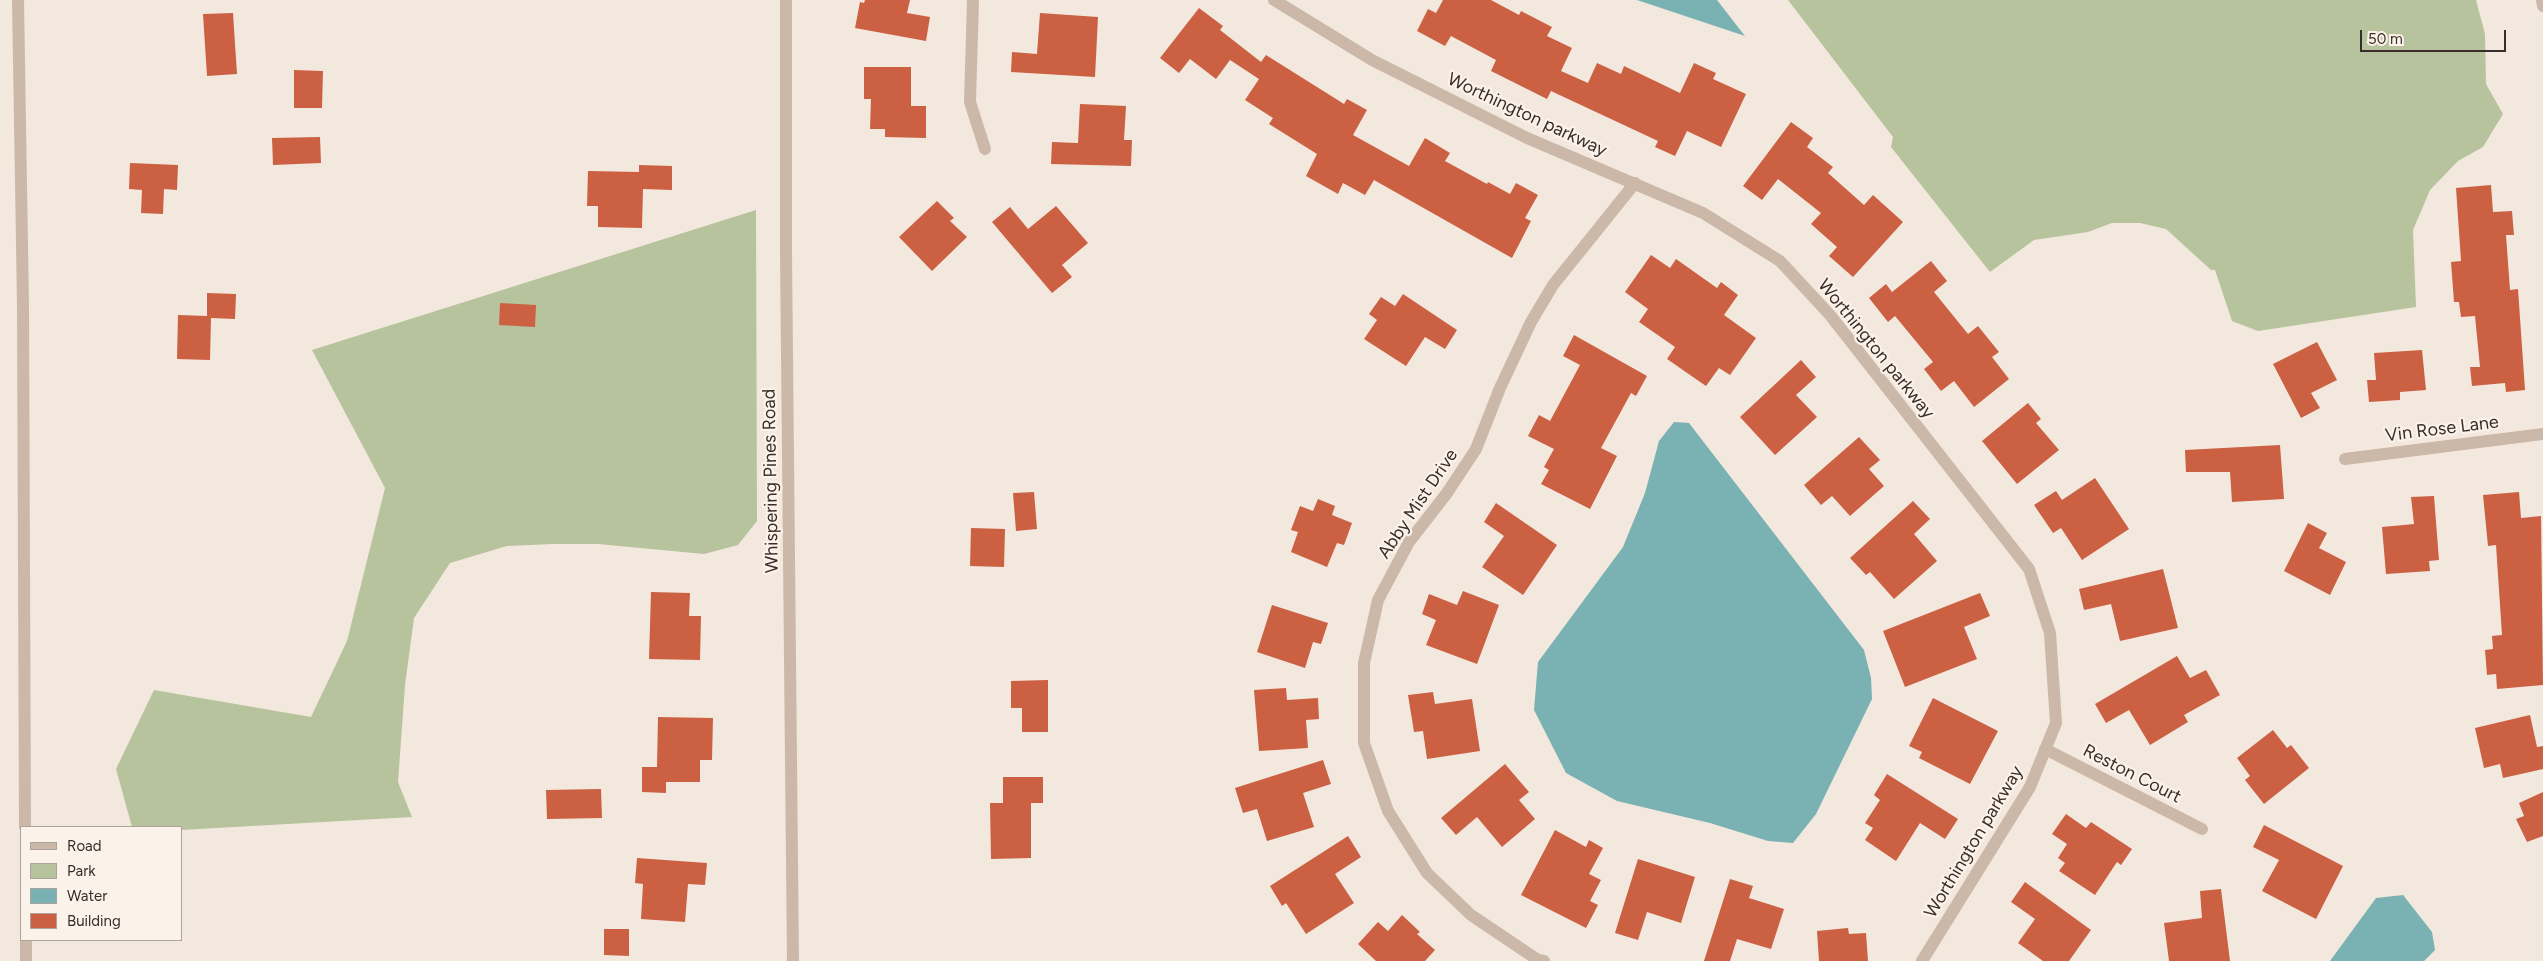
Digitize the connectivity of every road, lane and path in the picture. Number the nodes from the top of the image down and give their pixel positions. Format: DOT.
graph roads {
  1 [pos="18,0"];
  2 [pos="786,0"];
  3 [pos="973,0"];
  4 [pos="1274,0"];
  5 [pos="2542,0"];
  6 [pos="2543,6"];
  7 [pos="984,149"];
  8 [pos="1635,183"];
  9 [pos="2543,434"];
  10 [pos="2345,459"];
  11 [pos="2045,749"];
  12 [pos="25,826"];
  13 [pos="2202,830"];
  14 [pos="26,941"];
  15 [pos="26,961"];
  16 [pos="793,961"];
  17 [pos="1544,961"];
  18 [pos="1922,961"];
  1 -- 12 [label="street"];
  2 -- 16 [label="street, Whispering Pines Road"];
  3 -- 7 [label="street"];
  4 -- 8 [label="street, Worthington parkway"];
  5 -- 6 [label="street"];
  8 -- 11 [label="street, Worthington parkway"];
  8 -- 17 [label="street, Abby Mist Drive"];
  9 -- 10 [label="street, Vin Rose Lane"];
  11 -- 13 [label="street, Reston Court"];
  11 -- 18 [label="street, Worthington parkway"];
  14 -- 15 [label="street"];
}
